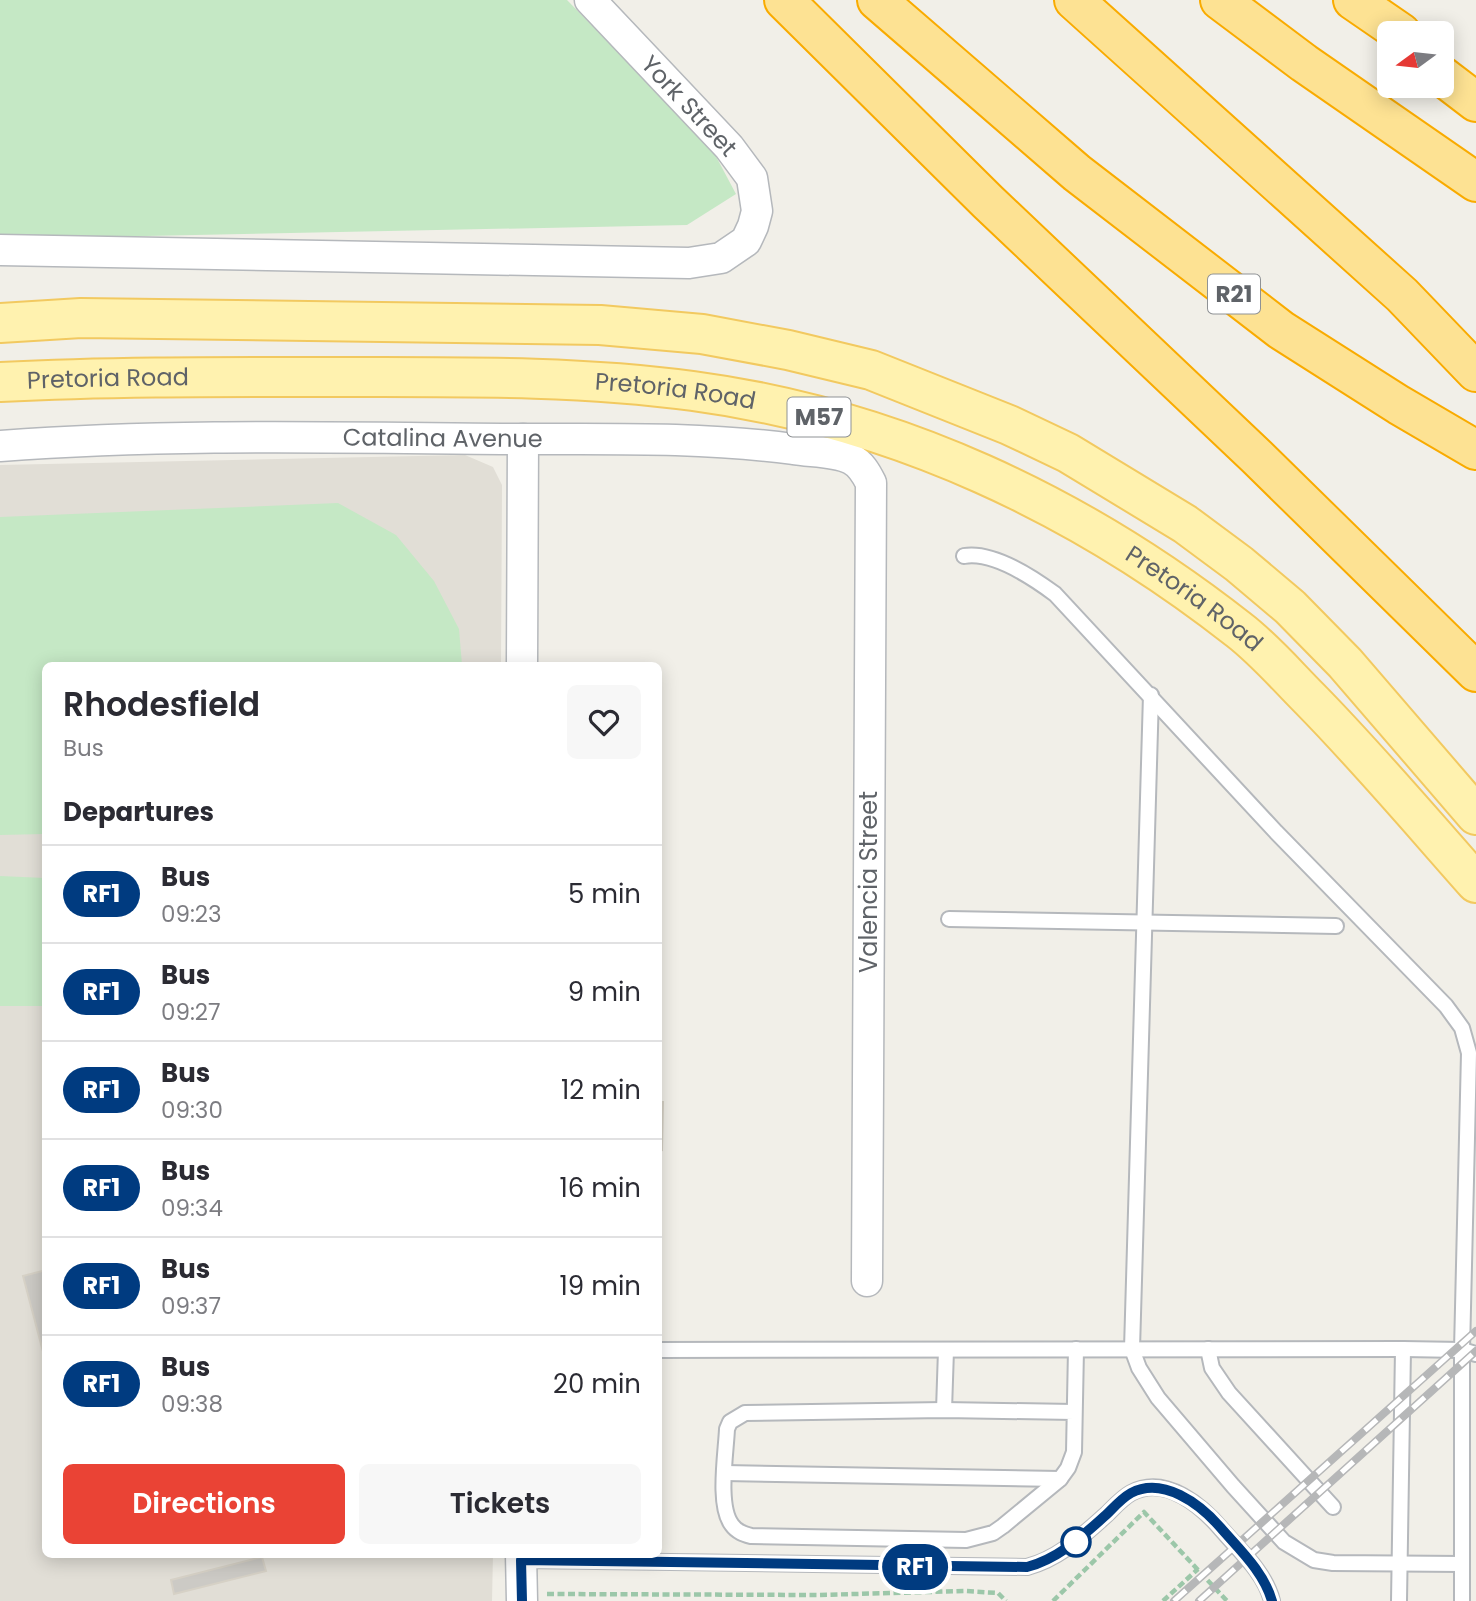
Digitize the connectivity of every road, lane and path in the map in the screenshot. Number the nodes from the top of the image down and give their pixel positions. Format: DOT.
graph roads {
  1 [pos="590,0"];
  2 [pos="784,0"];
  3 [pos="877,0"];
  4 [pos="1074,0"];
  5 [pos="1220,0"];
  6 [pos="1353,0"];
  7 [pos="1381,21"];
  8 [pos="1454,65"];
  9 [pos="1476,78"];
  10 [pos="1454,85"];
  11 [pos="1476,102"];
  12 [pos="1476,182"];
  13 [pos="0,250"];
  14 [pos="0,323"];
  15 [pos="1476,372"];
  16 [pos="0,382"];
  17 [pos="523,439"];
  18 [pos="0,446"];
  19 [pos="1476,450"];
  20 [pos="871,482"];
  21 [pos="964,556"];
  22 [pos="522,662"];
  23 [pos="1476,671"];
  24 [pos="1151,695"];
  25 [pos="1476,815"];
  26 [pos="1476,883"];
  27 [pos="949,919"];
  28 [pos="1144,923"];
  29 [pos="1336,926"];
  30 [pos="867,1281"];
  31 [pos="1076,1349"];
  32 [pos="1132,1349"];
  33 [pos="1208,1349"];
  34 [pos="1403,1349"];
  35 [pos="662,1350"];
  36 [pos="946,1350"];
  37 [pos="1469,1352"];
  38 [pos="944,1410"];
  39 [pos="1074,1412"];
  40 [pos="725,1473"];
  41 [pos="1060,1479"];
  42 [pos="1334,1507"];
  43 [pos="521,1558"];
  44 [pos="572,1558"];
  45 [pos="1400,1564"];
  46 [pos="1462,1564"];
  47 [pos="1198,1569"];
  48 [pos="522,1597"];
  49 [pos="1006,1601"];
  50 [pos="1053,1601"];
  51 [pos="1163,1601"];
  52 [pos="1227,1601"];
  53 [pos="1272,1601"];
  54 [pos="1399,1601"];
  55 [pos="1462,1601"];
  1 -- 13 [label="street, York Street"];
  2 -- 23 [label="highway"];
  3 -- 19 [label="highway, R21"];
  4 -- 15 [label="highway"];
  5 -- 12 [label="highway"];
  6 -- 7 [label="highway"];
  8 -- 9 [label="highway"];
  10 -- 11 [label="highway"];
  14 -- 25 [label="main road, M57"];
  16 -- 26 [label="main road, Pretoria Road / M57"];
  17 -- 18 [label="street, Catalina Avenue"];
  17 -- 20 [label="street, Catalina Avenue"];
  17 -- 22 [label="street"];
  20 -- 30 [label="street, Valencia Street"];
  21 -- 24 [label="lane"];
  24 -- 28 [label="lane"];
  24 -- 37 [label="lane"];
  27 -- 28 [label="lane"];
  28 -- 29 [label="lane"];
  28 -- 32 [label="lane"];
  31 -- 32 [label="lane"];
  31 -- 36 [label="lane"];
  31 -- 39 [label="lane"];
  32 -- 33 [label="lane"];
  32 -- 45 [label="lane"];
  33 -- 34 [label="lane"];
  33 -- 42 [label="lane"];
  34 -- 37 [label="lane"];
  34 -- 45 [label="lane"];
  35 -- 36 [label="lane"];
  36 -- 38 [label="lane"];
  37 -- 46 [label="lane"];
  38 -- 39 [label="lane"];
  38 -- 40 [label="lane"];
  39 -- 41 [label="lane"];
  40 -- 41 [label="lane"];
  40 -- 41 [label="lane"];
  43 -- 48 [label="street"];
  44 -- 53 [label="lane"];
  45 -- 46 [label="lane"];
  45 -- 54 [label="lane"];
  46 -- 55 [label="lane"];
  47 -- 50 [label="path"];
  47 -- 51 [label="path"];
  47 -- 52 [label="path"];
  48 -- 49 [label="path"];
}
